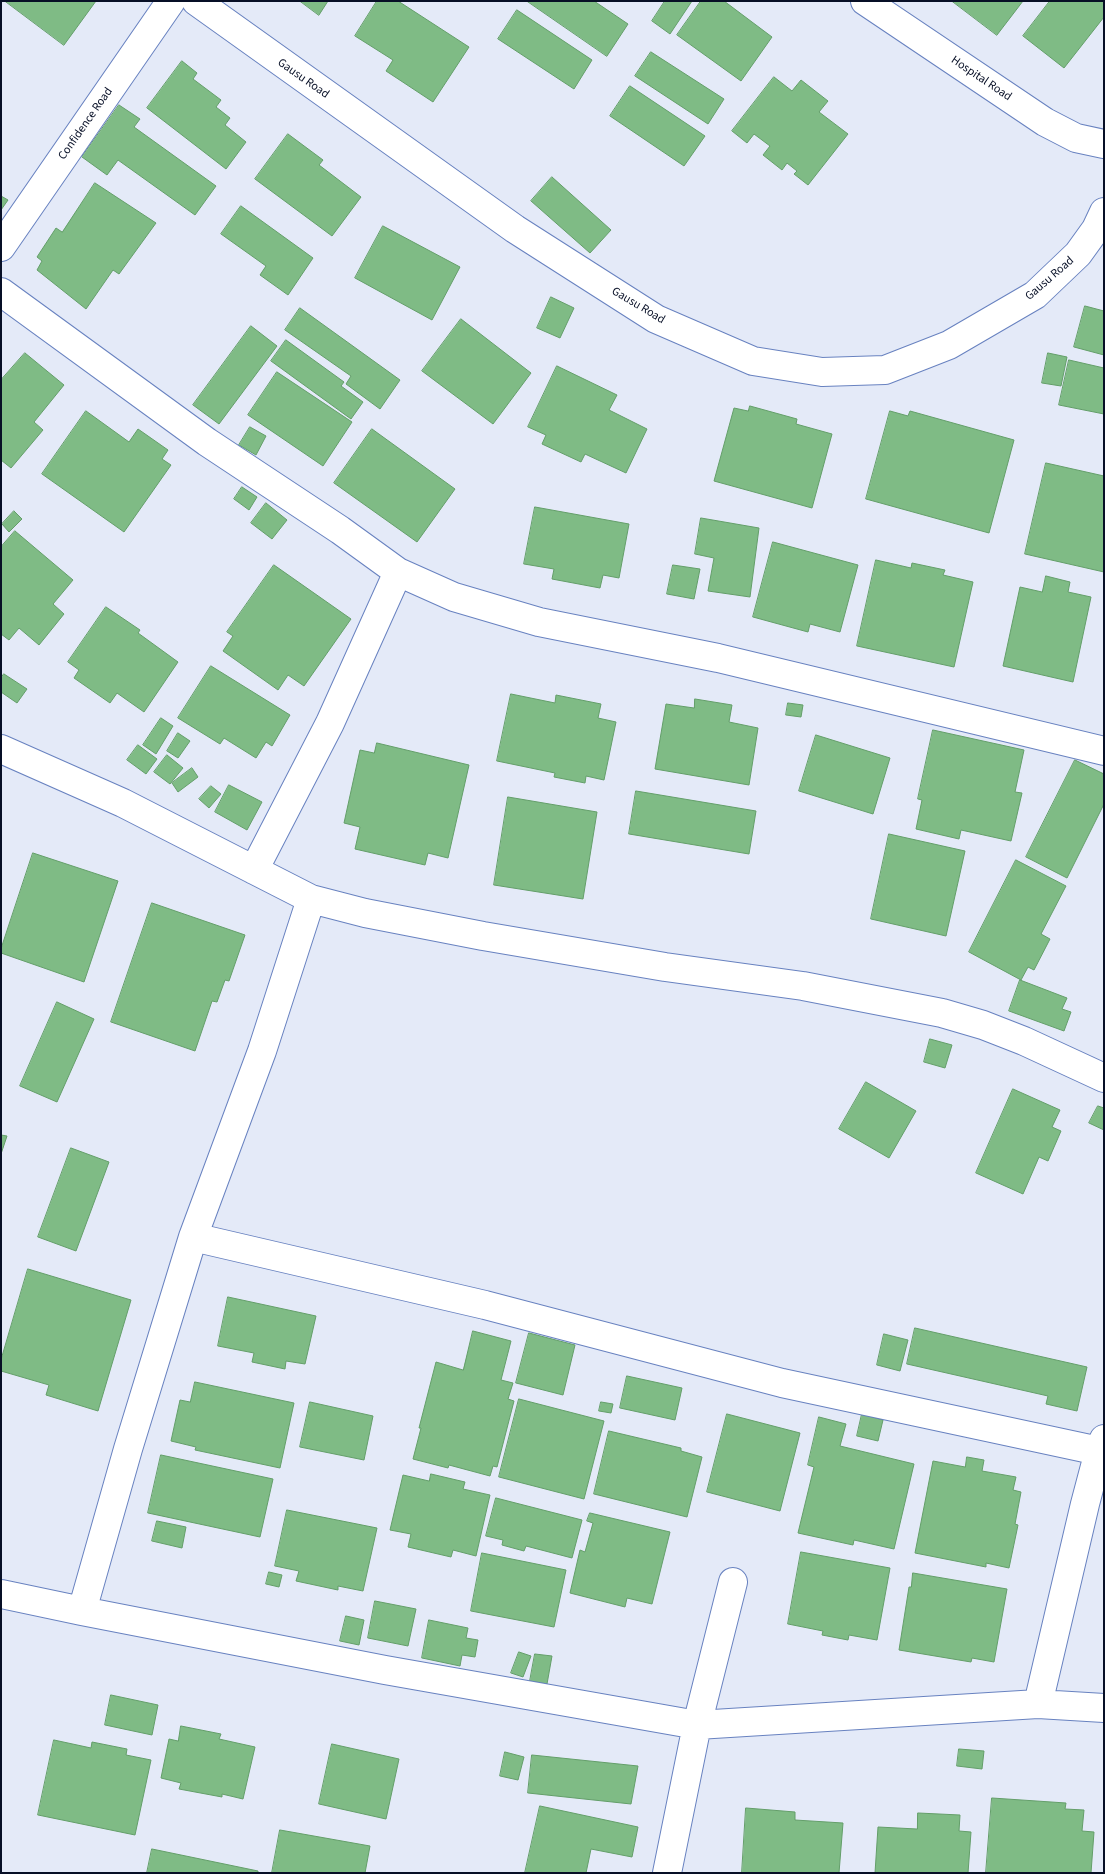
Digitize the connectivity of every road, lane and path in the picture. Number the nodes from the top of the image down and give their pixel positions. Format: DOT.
graph roads {
  1 [pos="171,1"];
  2 [pos="196,1"];
  3 [pos="865,1"];
  4 [pos="1104,144"];
  5 [pos="1104,212"];
  6 [pos="1,247"];
  7 [pos="1,292"];
  8 [pos="398,572"];
  9 [pos="1,749"];
  10 [pos="1104,751"];
  11 [pos="254,870"];
  12 [pos="312,899"];
  13 [pos="1103,1076"];
  14 [pos="193,1238"];
  15 [pos="1101,1445"];
  16 [pos="733,1582"];
  17 [pos="1,1594"];
  18 [pos="82,1612"];
  19 [pos="1038,1704"];
  20 [pos="1104,1708"];
  21 [pos="697,1725"];
  22 [pos="667,1873"];
  1 -- 6 [label="street, Confidence Road"];
  2 -- 5 [label="street, Gausu Road"];
  3 -- 4 [label="street, Hospital Road"];
  7 -- 8 [label="street"];
  8 -- 10 [label="street"];
  8 -- 11 [label="street"];
  9 -- 11 [label="street"];
  11 -- 12 [label="street"];
  12 -- 13 [label="street"];
  12 -- 14 [label="street"];
  14 -- 15 [label="street"];
  14 -- 18 [label="street"];
  15 -- 19 [label="street"];
  16 -- 21 [label="street"];
  17 -- 18 [label="street"];
  18 -- 21 [label="street"];
  19 -- 20 [label="street"];
  19 -- 21 [label="street"];
  21 -- 22 [label="street"];
}
